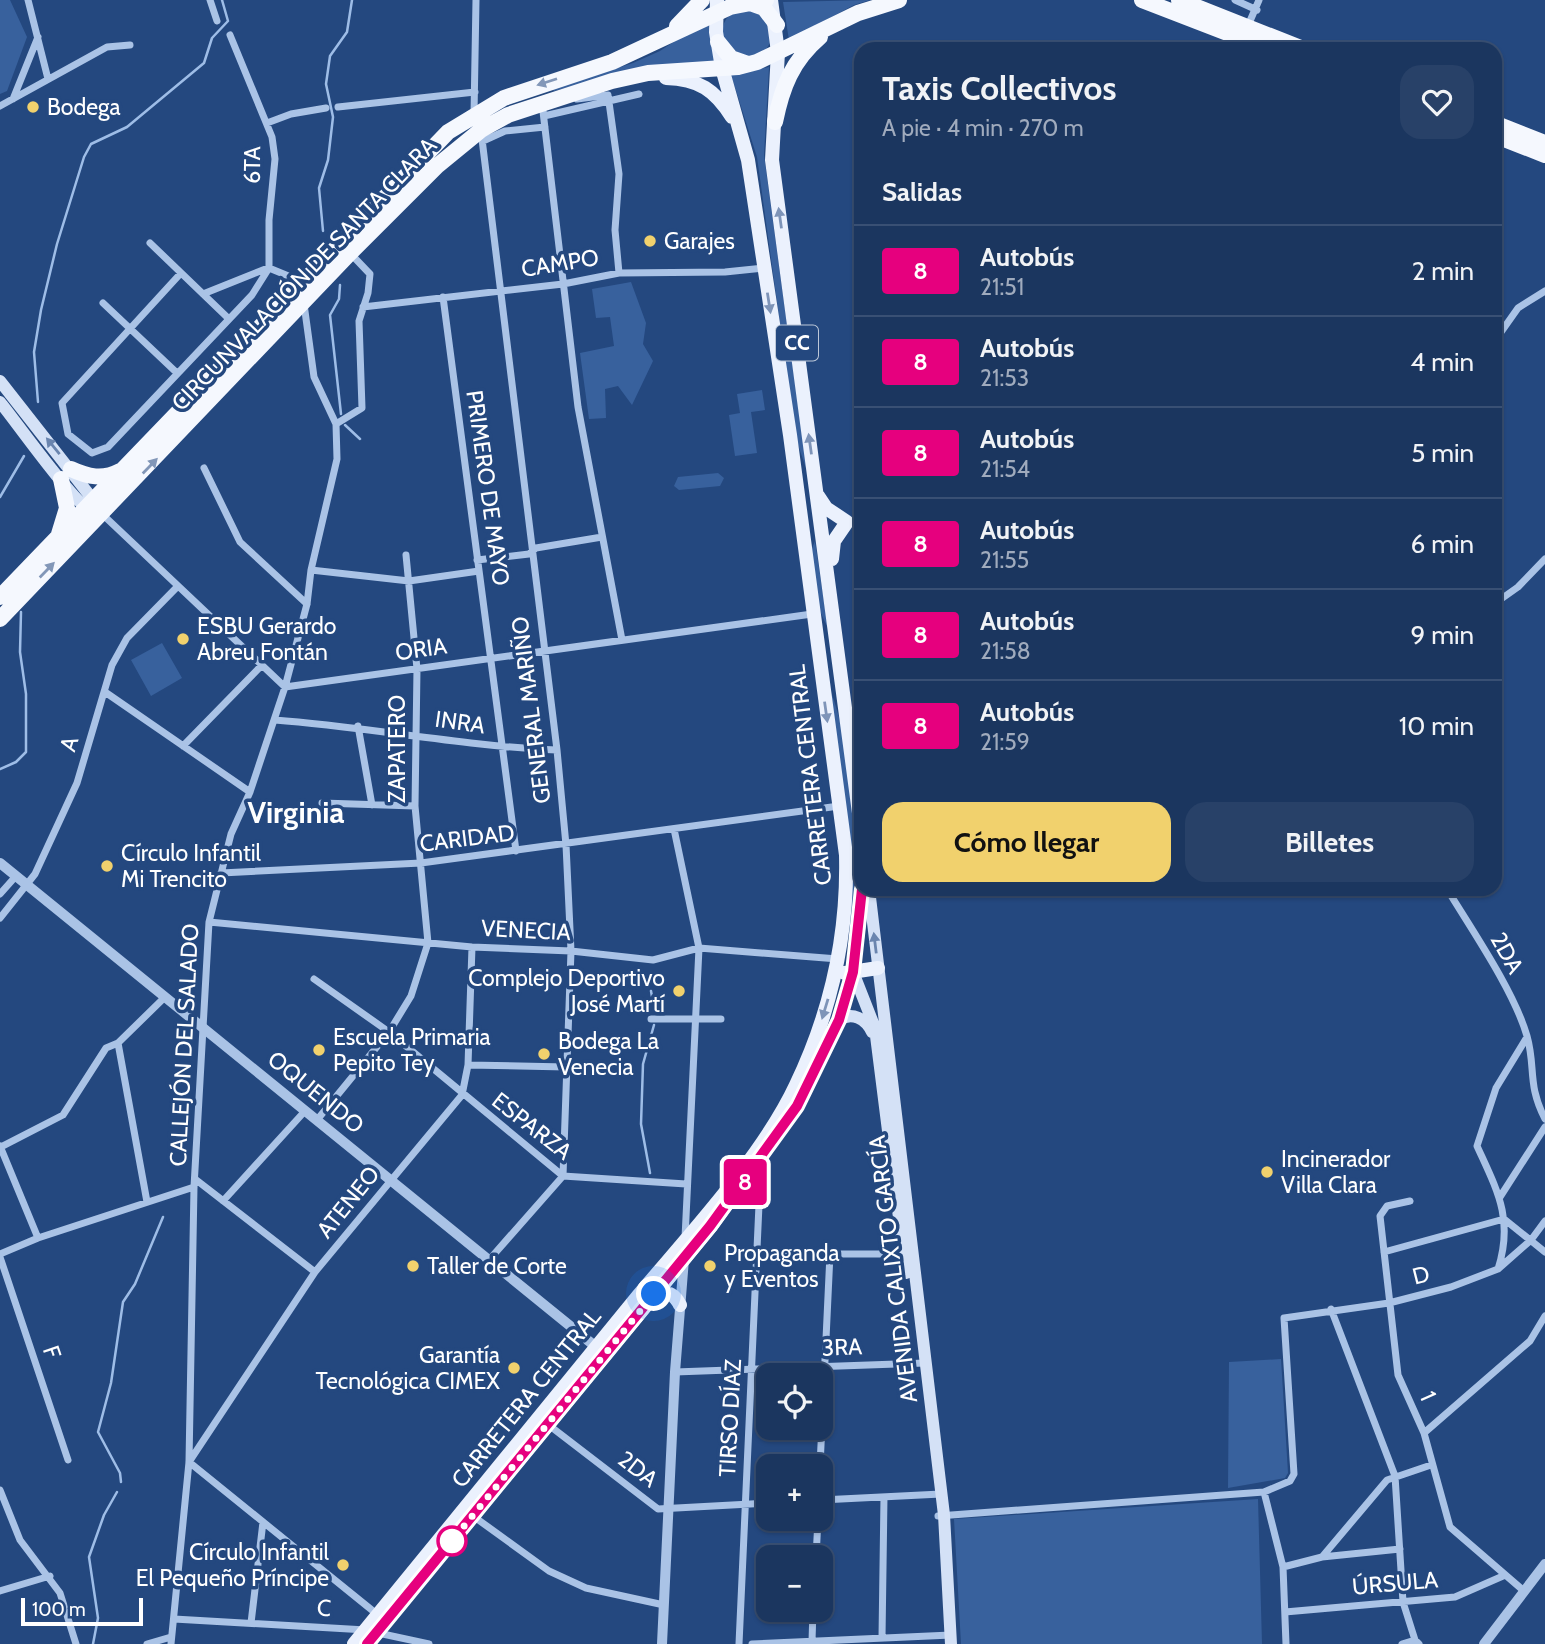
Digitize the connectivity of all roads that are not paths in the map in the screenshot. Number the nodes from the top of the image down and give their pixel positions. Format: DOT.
graph roads {
  1 [pos="28,0"];
  2 [pos="210,0"];
  3 [pos="476,0"];
  4 [pos="702,0"];
  5 [pos="766,0"];
  6 [pos="771,0"];
  7 [pos="899,0"];
  8 [pos="1142,0"];
  9 [pos="1179,0"];
  10 [pos="1235,0"];
  11 [pos="1259,0"];
  12 [pos="742,4"];
  13 [pos="716,6"];
  14 [pos="1257,10"];
  15 [pos="217,21"];
  16 [pos="834,24"];
  17 [pos="777,29"];
  18 [pos="230,35"];
  19 [pos="38,36"];
  20 [pos="717,37"];
  21 [pos="1243,38"];
  22 [pos="664,39"];
  23 [pos="1265,42"];
  24 [pos="130,46"];
  25 [pos="778,52"];
  26 [pos="754,63"];
  27 [pos="722,68"];
  28 [pos="623,78"];
  29 [pos="48,79"];
  30 [pos="475,92"];
  31 [pos="639,94"];
  32 [pos="13,99"];
  33 [pos="608,101"];
  34 [pos="0,106"];
  35 [pos="338,107"];
  36 [pos="326,108"];
  37 [pos="543,109"];
  38 [pos="474,114"];
  39 [pos="775,122"];
  40 [pos="267,123"];
  41 [pos="1502,125"];
  42 [pos="545,127"];
  43 [pos="740,130"];
  44 [pos="482,136"];
  45 [pos="1502,138"];
  46 [pos="1545,143"];
  47 [pos="1545,155"];
  48 [pos="150,243"];
  49 [pos="351,253"];
  50 [pos="269,268"];
  51 [pos="764,268"];
  52 [pos="181,273"];
  53 [pos="619,273"];
  54 [pos="303,282"];
  55 [pos="563,284"];
  56 [pos="1545,290"];
  57 [pos="502,291"];
  58 [pos="203,294"];
  59 [pos="443,297"];
  60 [pos="103,303"];
  61 [pos="304,304"];
  62 [pos="363,307"];
  63 [pos="228,318"];
  64 [pos="130,329"];
  65 [pos="1502,331"];
  66 [pos="177,373"];
  67 [pos="0,381"];
  68 [pos="0,402"];
  69 [pos="336,424"];
  70 [pos="127,466"];
  71 [pos="204,468"];
  72 [pos="66,474"];
  73 [pos="816,491"];
  74 [pos="94,507"];
  75 [pos="820,520"];
  76 [pos="801,523"];
  77 [pos="603,537"];
  78 [pos="56,540"];
  79 [pos="532,551"];
  80 [pos="406,555"];
  81 [pos="1545,559"];
  82 [pos="478,560"];
  83 [pos="311,570"];
  84 [pos="479,571"];
  85 [pos="409,581"];
  86 [pos="178,586"];
  87 [pos="830,594"];
  88 [pos="0,597"];
  89 [pos="1502,598"];
  90 [pos="307,604"];
  91 [pos="812,614"];
  92 [pos="0,619"];
  93 [pos="622,640"];
  94 [pos="543,651"];
  95 [pos="492,658"];
  96 [pos="262,665"];
  97 [pos="417,669"];
  98 [pos="285,687"];
  99 [pos="105,692"];
  100 [pos="846,715"];
  101 [pos="275,720"];
  102 [pos="358,726"];
  103 [pos="416,735"];
  104 [pos="183,746"];
  105 [pos="504,747"];
  106 [pos="557,750"];
  107 [pos="854,775"];
  108 [pos="250,792"];
  109 [pos="322,803"];
  110 [pos="372,805"];
  111 [pos="415,806"];
  112 [pos="840,806"];
  113 [pos="674,829"];
  114 [pos="566,845"];
  115 [pos="516,851"];
  116 [pos="0,863"];
  117 [pos="421,863"];
  118 [pos="221,873"];
  119 [pos="16,876"];
  120 [pos="27,885"];
  121 [pos="0,894"];
  122 [pos="862,896"];
  123 [pos="870,896"];
  124 [pos="1451,896"];
  125 [pos="847,900"];
  126 [pos="0,918"];
  127 [pos="209,922"];
  128 [pos="428,943"];
  129 [pos="472,947"];
  130 [pos="699,948"];
  131 [pos="571,951"];
  132 [pos="839,960"];
  133 [pos="878,968"];
  134 [pos="853,972"];
  135 [pos="314,979"];
  136 [pos="835,979"];
  137 [pos="165,997"];
  138 [pos="695,1017"];
  139 [pos="651,1019"];
  140 [pos="721,1020"];
  141 [pos="839,1020"];
  142 [pos="201,1026"];
  143 [pos="390,1032"];
  144 [pos="825,1035"];
  145 [pos="1527,1036"];
  146 [pos="118,1043"];
  147 [pos="877,1046"];
  148 [pos="468,1065"];
  149 [pos="566,1067"];
  150 [pos="462,1095"];
  151 [pos="793,1103"];
  152 [pos="305,1111"];
  153 [pos="1545,1119"];
  154 [pos="317,1120"];
  155 [pos="1545,1127"];
  156 [pos="0,1146"];
  157 [pos="761,1160"];
  158 [pos="563,1176"];
  159 [pos="741,1179"];
  160 [pos="391,1180"];
  161 [pos="195,1183"];
  162 [pos="686,1184"];
  163 [pos="760,1194"];
  164 [pos="1500,1197"];
  165 [pos="223,1201"];
  166 [pos="1410,1201"];
  167 [pos="148,1202"];
  168 [pos="685,1208"];
  169 [pos="1504,1219"];
  170 [pos="1545,1221"];
  171 [pos="706,1222"];
  172 [pos="38,1238"];
  173 [pos="685,1240"];
  174 [pos="1531,1241"];
  175 [pos="1384,1252"];
  176 [pos="1545,1252"];
  177 [pos="757,1254"];
  178 [pos="830,1254"];
  179 [pos="908,1254"];
  180 [pos="0,1256"];
  181 [pos="684,1258"];
  182 [pos="489,1260"];
  183 [pos="1498,1269"];
  184 [pos="315,1272"];
  185 [pos="650,1291"];
  186 [pos="1389,1303"];
  187 [pos="680,1305"];
  188 [pos="1331,1309"];
  189 [pos="1545,1316"];
  190 [pos="601,1351"];
  191 [pos="825,1363"];
  192 [pos="922,1364"];
  193 [pos="833,1367"];
  194 [pos="752,1370"];
  195 [pos="756,1370"];
  196 [pos="675,1372"];
  197 [pos="544,1421"];
  198 [pos="1424,1433"];
  199 [pos="68,1460"];
  200 [pos="189,1462"];
  201 [pos="1431,1465"];
  202 [pos="1395,1476"];
  203 [pos="0,1490"];
  204 [pos="1264,1492"];
  205 [pos="938,1494"];
  206 [pos="884,1497"];
  207 [pos="833,1499"];
  208 [pos="746,1504"];
  209 [pos="756,1504"];
  210 [pos="668,1508"];
  211 [pos="469,1512"];
  212 [pos="941,1516"];
  213 [pos="264,1522"];
  214 [pos="1400,1549"];
  215 [pos="1322,1557"];
  216 [pos="1545,1564"];
  217 [pos="1283,1567"];
  218 [pos="50,1576"];
  219 [pos="1503,1576"];
  220 [pos="0,1591"];
  221 [pos="1524,1591"];
  222 [pos="1403,1602"];
  223 [pos="664,1605"];
  224 [pos="1285,1612"];
  225 [pos="174,1619"];
  226 [pos="813,1622"];
  227 [pos="251,1623"];
  228 [pos="375,1628"];
  229 [pos="882,1638"];
  230 [pos="947,1639"];
  231 [pos="171,1641"];
  232 [pos="812,1641"];
  233 [pos="1417,1642"];
  234 [pos="76,1644"];
  235 [pos="147,1644"];
  236 [pos="354,1644"];
  237 [pos="429,1644"];
  238 [pos="662,1644"];
  239 [pos="739,1644"];
  240 [pos="752,1644"];
  241 [pos="1286,1644"];
  242 [pos="1402,1644"];
  243 [pos="1484,1644"];
  1 -- 19 [label="street"];
  2 -- 15 [label="street"];
  3 -- 30 [label="street"];
  4 -- 22 [label="highway"];
  5 -- 12 [label="highway, CIRCUNVALACIÓN DE SANTA CLARA"];
  6 -- 17 [label="main road, CARRETERA CENTRAL / CC"];
  7 -- 16 [label="highway, CIRCUNVALACIÓN DE SANTA CLARA"];
  8 -- 21 [label="highway"];
  9 -- 21 [label="highway"];
  10 -- 14 [label="street"];
  11 -- 14 [label="street"];
  12 -- 13 [label="highway, CIRCUNVALACIÓN DE SANTA CLARA"];
  12 -- 17 [label="highway"];
  12 -- 20 [label="highway"];
  13 -- 20 [label="main road, CARRETERA CENTRAL / CC"];
  13 -- 22 [label="highway, CIRCUNVALACIÓN DE SANTA CLARA"];
  14 -- 21 [label="street"];
  16 -- 25 [label="highway, CIRCUNVALACIÓN DE SANTA CLARA"];
  16 -- 39 [label="highway"];
  17 -- 25 [label="main road, CARRETERA CENTRAL / CC"];
  17 -- 26 [label="highway"];
  18 -- 40 [label="street, 6TA"];
  19 -- 29 [label="street"];
  19 -- 32 [label="street"];
  20 -- 26 [label="highway"];
  20 -- 27 [label="main road, CARRETERA CENTRAL / CC"];
  21 -- 23 [label="highway"];
  22 -- 38 [label="highway, CIRCUNVALACIÓN DE SANTA CLARA, one-way"];
  24 -- 29 [label="street"];
  25 -- 26 [label="highway, CIRCUNVALACIÓN DE SANTA CLARA"];
  25 -- 39 [label="main road, CARRETERA CENTRAL / CC"];
  26 -- 27 [label="highway, CIRCUNVALACIÓN DE SANTA CLARA"];
  27 -- 28 [label="highway, CIRCUNVALACIÓN DE SANTA CLARA"];
  27 -- 43 [label="main road, CARRETERA CENTRAL / CC"];
  28 -- 37 [label="highway, CIRCUNVALACIÓN DE SANTA CLARA"];
  28 -- 43 [label="main road"];
  29 -- 32 [label="street"];
  30 -- 35 [label="street"];
  30 -- 38 [label="street"];
  31 -- 33 [label="street"];
  32 -- 34 [label="street"];
  33 -- 37 [label="street"];
  33 -- 53 [label="street"];
  36 -- 40 [label="street"];
  37 -- 42 [label="street"];
  37 -- 44 [label="highway, CIRCUNVALACIÓN DE SANTA CLARA"];
  38 -- 54 [label="highway, CIRCUNVALACIÓN DE SANTA CLARA"];
  73 -- 39 [label="main road, CARRETERA CENTRAL / CC, one-way"];
  40 -- 50 [label="street, 6TA"];
  41 -- 46 [label="highway"];
  42 -- 44 [label="street"];
  42 -- 55 [label="street"];
  43 -- 51 [label="main road, CARRETERA CENTRAL / CC"];
  44 -- 49 [label="highway, CIRCUNVALACIÓN DE SANTA CLARA"];
  44 -- 57 [label="street, GENERAL MARIÑO"];
  45 -- 47 [label="highway"];
  48 -- 52 [label="street"];
  49 -- 61 [label="highway, CIRCUNVALACIÓN DE SANTA CLARA"];
  49 -- 62 [label="street"];
  50 -- 54 [label="street"];
  50 -- 58 [label="street"];
  50 -- 63 [label="street"];
  51 -- 53 [label="street, CAMPO"];
  51 -- 76 [label="main road, CARRETERA CENTRAL / CC, one-way"];
  52 -- 58 [label="street"];
  52 -- 64 [label="street"];
  53 -- 55 [label="street, CAMPO"];
  54 -- 70 [label="highway, CIRCUNVALACIÓN DE SANTA CLARA"];
  55 -- 57 [label="street, CAMPO"];
  55 -- 77 [label="street"];
  56 -- 65 [label="street"];
  57 -- 59 [label="street, CAMPO"];
  57 -- 79 [label="street, GENERAL MARIÑO"];
  58 -- 63 [label="street"];
  59 -- 62 [label="street, CAMPO"];
  59 -- 82 [label="street, PRIMERO DE MAYO"];
  60 -- 64 [label="street"];
  61 -- 69 [label="street, CALLEJÓN DEL SALADO"];
  74 -- 61 [label="highway, CIRCUNVALACIÓN DE SANTA CLARA, one-way"];
  62 -- 69 [label="street"];
  63 -- 66 [label="street"];
  64 -- 66 [label="street"];
  64 -- 66 [label="street"];
  72 -- 67 [label="main road, one-way"];
  68 -- 72 [label="main road"];
  69 -- 83 [label="street, CALLEJÓN DEL SALADO"];
  70 -- 72 [label="highway"];
  70 -- 74 [label="highway, CIRCUNVALACIÓN DE SANTA CLARA"];
  71 -- 90 [label="street"];
  72 -- 74 [label="main road"];
  72 -- 78 [label="highway"];
  73 -- 75 [label="main road, CARRETERA CENTRAL / CC"];
  73 -- 87 [label="main road"];
  74 -- 78 [label="highway, CIRCUNVALACIÓN DE SANTA CLARA"];
  74 -- 86 [label="street"];
  92 -- 74 [label="highway, CIRCUNVALACIÓN DE SANTA CLARA, one-way"];
  75 -- 76 [label="main road"];
  75 -- 87 [label="main road, CARRETERA CENTRAL / CC"];
  76 -- 91 [label="main road, CARRETERA CENTRAL / CC"];
  77 -- 79 [label="street"];
  77 -- 93 [label="street"];
  78 -- 88 [label="highway, CIRCUNVALACIÓN DE SANTA CLARA"];
  79 -- 82 [label="street"];
  79 -- 94 [label="street, GENERAL MARIÑO"];
  80 -- 85 [label="street, ZAPATERO"];
  81 -- 89 [label="street"];
  82 -- 84 [label="street, PRIMERO DE MAYO"];
  83 -- 85 [label="street"];
  83 -- 90 [label="street, CALLEJÓN DEL SALADO"];
  84 -- 85 [label="street"];
  84 -- 95 [label="street, PRIMERO DE MAYO"];
  85 -- 97 [label="street, ZAPATERO"];
  86 -- 96 [label="street"];
  86 -- 99 [label="street, A"];
  87 -- 100 [label="main road, CARRETERA CENTRAL / CC"];
  90 -- 98 [label="street, CALLEJÓN DEL SALADO"];
  91 -- 93 [label="street, ORIA"];
  91 -- 100 [label="main road"];
  91 -- 112 [label="main road, CARRETERA CENTRAL / CC, one-way"];
  93 -- 94 [label="street, ORIA"];
  94 -- 95 [label="street, ORIA"];
  94 -- 106 [label="street, GENERAL MARIÑO"];
  95 -- 97 [label="street, ORIA"];
  95 -- 105 [label="street, PRIMERO DE MAYO"];
  96 -- 98 [label="street"];
  96 -- 104 [label="street"];
  97 -- 98 [label="street, ORIA"];
  97 -- 103 [label="street, ZAPATERO"];
  98 -- 101 [label="street, CALLEJÓN DEL SALADO"];
  99 -- 104 [label="street"];
  99 -- 120 [label="street, A"];
  100 -- 107 [label="main road, CARRETERA CENTRAL / CC"];
  101 -- 102 [label="street, INRA"];
  101 -- 108 [label="street, CALLEJÓN DEL SALADO"];
  102 -- 103 [label="street, INRA"];
  102 -- 110 [label="street"];
  103 -- 105 [label="street, INRA"];
  103 -- 111 [label="street, ZAPATERO"];
  104 -- 108 [label="street"];
  105 -- 106 [label="street, INRA"];
  105 -- 115 [label="street, PRIMERO DE MAYO"];
  106 -- 114 [label="street, GENERAL MARIÑO"];
  108 -- 118 [label="street, CALLEJÓN DEL SALADO"];
  109 -- 110 [label="street"];
  110 -- 111 [label="street"];
  111 -- 117 [label="street, ZAPATERO"];
  112 -- 113 [label="street, CARIDAD"];
  112 -- 125 [label="main road, CARRETERA CENTRAL / CC"];
  113 -- 114 [label="street, CARIDAD"];
  113 -- 130 [label="street"];
  114 -- 115 [label="street, CARIDAD"];
  114 -- 131 [label="street, GENERAL MARIÑO"];
  115 -- 117 [label="street, CARIDAD"];
  116 -- 119 [label="street, OQUENDO"];
  117 -- 118 [label="street, CARIDAD"];
  117 -- 128 [label="street, ZAPATERO"];
  118 -- 127 [label="street, CALLEJÓN DEL SALADO"];
  119 -- 120 [label="street, OQUENDO"];
  119 -- 121 [label="street"];
  120 -- 126 [label="street, A"];
  120 -- 137 [label="street, OQUENDO"];
  122 -- 134 [label="main road, CARRETERA CENTRAL / CC"];
  133 -- 123 [label="main road, AVENIDA CALIXTO GARCÍA, one-way"];
  124 -- 145 [label="street, 2DA"];
  125 -- 132 [label="main road, CARRETERA CENTRAL / CC"];
  125 -- 134 [label="main road"];
  127 -- 128 [label="street, VENECIA"];
  127 -- 142 [label="street, CALLEJÓN DEL SALADO"];
  128 -- 129 [label="street, VENECIA"];
  128 -- 143 [label="street"];
  129 -- 131 [label="street, VENECIA"];
  129 -- 148 [label="street, ATENEO"];
  130 -- 131 [label="street, VENECIA"];
  130 -- 132 [label="street, VENECIA"];
  130 -- 138 [label="street"];
  131 -- 149 [label="street, GENERAL MARIÑO"];
  132 -- 136 [label="main road, CARRETERA CENTRAL / CC"];
  133 -- 134 [label="main road"];
  133 -- 179 [label="main road, AVENIDA CALIXTO GARCÍA"];
  134 -- 136 [label="main road"];
  134 -- 141 [label="main road, CARRETERA CENTRAL / CC"];
  134 -- 147 [label="main road, AVENIDA CALIXTO GARCÍA"];
  135 -- 143 [label="street, ESPARZA"];
  136 -- 144 [label="main road, CARRETERA CENTRAL / CC, one-way"];
  137 -- 142 [label="street, OQUENDO"];
  137 -- 146 [label="street"];
  138 -- 139 [label="street"];
  138 -- 140 [label="street"];
  138 -- 162 [label="street"];
  141 -- 144 [label="main road, CARRETERA CENTRAL / CC"];
  141 -- 147 [label="main road"];
  142 -- 152 [label="street, OQUENDO"];
  142 -- 161 [label="street, CALLEJÓN DEL SALADO"];
  143 -- 150 [label="street, ESPARZA"];
  143 -- 154 [label="street"];
  144 -- 151 [label="main road, CARRETERA CENTRAL / CC"];
  145 -- 153 [label="street, 2DA"];
  145 -- 164 [label="street"];
  146 -- 156 [label="street"];
  146 -- 167 [label="street"];
  147 -- 179 [label="main road, AVENIDA CALIXTO GARCÍA"];
  148 -- 149 [label="street"];
  148 -- 150 [label="street, ATENEO"];
  149 -- 158 [label="street, GENERAL MARIÑO"];
  150 -- 158 [label="street, ESPARZA"];
  150 -- 160 [label="street, ATENEO"];
  151 -- 157 [label="main road, CARRETERA CENTRAL / CC"];
  151 -- 159 [label="main road, CARRETERA CENTRAL / CC"];
  152 -- 154 [label="street, OQUENDO"];
  152 -- 165 [label="street"];
  154 -- 160 [label="street, OQUENDO"];
  155 -- 164 [label="street"];
  156 -- 172 [label="street"];
  157 -- 159 [label="main road, CARRETERA CENTRAL / CC"];
  157 -- 163 [label="street, TIRSO DÍAZ"];
  158 -- 162 [label="street, ESPARZA"];
  158 -- 182 [label="street"];
  159 -- 163 [label="street"];
  159 -- 171 [label="main road, CARRETERA CENTRAL / CC"];
  160 -- 182 [label="street, OQUENDO"];
  160 -- 184 [label="street, ATENEO"];
  161 -- 165 [label="street"];
  161 -- 167 [label="street"];
  161 -- 200 [label="street, CALLEJÓN DEL SALADO"];
  162 -- 168 [label="street"];
  163 -- 177 [label="street, TIRSO DÍAZ"];
  164 -- 169 [label="street"];
  165 -- 184 [label="street"];
  166 -- 175 [label="street, 1"];
  167 -- 172 [label="street"];
  168 -- 171 [label="street"];
  168 -- 173 [label="street"];
  169 -- 174 [label="street"];
  169 -- 175 [label="street"];
  169 -- 183 [label="street"];
  170 -- 174 [label="street, D"];
  171 -- 173 [label="main road, CARRETERA CENTRAL / CC"];
  171 -- 181 [label="main road, CARRETERA CENTRAL / CC"];
  172 -- 180 [label="street"];
  173 -- 181 [label="street"];
  173 -- 185 [label="main road, CARRETERA CENTRAL / CC"];
  174 -- 176 [label="street"];
  174 -- 183 [label="street, D"];
  175 -- 186 [label="street, 1"];
  177 -- 178 [label="street"];
  177 -- 194 [label="street, TIRSO DÍAZ"];
  178 -- 179 [label="street"];
  178 -- 191 [label="street"];
  179 -- 192 [label="main road, AVENIDA CALIXTO GARCÍA"];
  180 -- 199 [label="street, F"];
  181 -- 185 [label="main road, CARRETERA CENTRAL / CC"];
  181 -- 187 [label="street"];
  182 -- 190 [label="street, OQUENDO"];
  183 -- 186 [label="street, D"];
  184 -- 200 [label="street, ATENEO"];
  185 -- 187 [label="main road"];
  185 -- 190 [label="main road, CARRETERA CENTRAL / CC"];
  186 -- 188 [label="street, D"];
  186 -- 198 [label="street, 1"];
  187 -- 196 [label="street"];
  188 -- 202 [label="street"];
  188 -- 204 [label="street, D"];
  189 -- 198 [label="street"];
  190 -- 197 [label="main road, CARRETERA CENTRAL / CC"];
  192 -- 193 [label="street, 3RA"];
  192 -- 205 [label="main road, AVENIDA CALIXTO GARCÍA"];
  194 -- 195 [label="street, 3RA"];
  194 -- 196 [label="street, 3RA"];
  194 -- 208 [label="street, TIRSO DÍAZ"];
  196 -- 210 [label="street"];
  197 -- 210 [label="street, 2DA"];
  197 -- 211 [label="main road, CARRETERA CENTRAL / CC"];
  198 -- 201 [label="street, 1"];
  200 -- 213 [label="street"];
  200 -- 225 [label="street, CALLEJÓN DEL SALADO"];
  201 -- 202 [label="street"];
  201 -- 219 [label="street, 1"];
  202 -- 214 [label="street"];
  202 -- 215 [label="street"];
  203 -- 218 [label="street"];
  204 -- 212 [label="street"];
  204 -- 217 [label="street"];
  205 -- 206 [label="street"];
  205 -- 212 [label="main road, AVENIDA CALIXTO GARCÍA"];
  206 -- 207 [label="street"];
  206 -- 229 [label="street"];
  208 -- 209 [label="street, 2DA"];
  208 -- 210 [label="street, 2DA"];
  208 -- 239 [label="street, TIRSO DÍAZ"];
  210 -- 223 [label="street"];
  211 -- 223 [label="street"];
  211 -- 228 [label="main road, CARRETERA CENTRAL / CC"];
  212 -- 230 [label="main road, AVENIDA CALIXTO GARCÍA"];
  213 -- 227 [label="street"];
  213 -- 228 [label="street"];
  214 -- 215 [label="street"];
  214 -- 222 [label="street"];
  215 -- 217 [label="street"];
  216 -- 221 [label="street"];
  217 -- 224 [label="street"];
  218 -- 220 [label="street"];
  218 -- 234 [label="street"];
  219 -- 221 [label="street, 1"];
  219 -- 222 [label="street, ÚRSULA"];
  221 -- 243 [label="street"];
  222 -- 224 [label="street, ÚRSULA"];
  222 -- 233 [label="street"];
  223 -- 238 [label="street"];
  224 -- 241 [label="street"];
  225 -- 227 [label="street, C"];
  225 -- 231 [label="street, CALLEJÓN DEL SALADO"];
  226 -- 232 [label="street"];
  227 -- 228 [label="street, C"];
  228 -- 236 [label="main road, CARRETERA CENTRAL / CC"];
  228 -- 237 [label="street, C"];
  229 -- 230 [label="street"];
  229 -- 232 [label="street"];
  231 -- 235 [label="street"];
  232 -- 240 [label="street"];
  233 -- 242 [label="street"];
}
